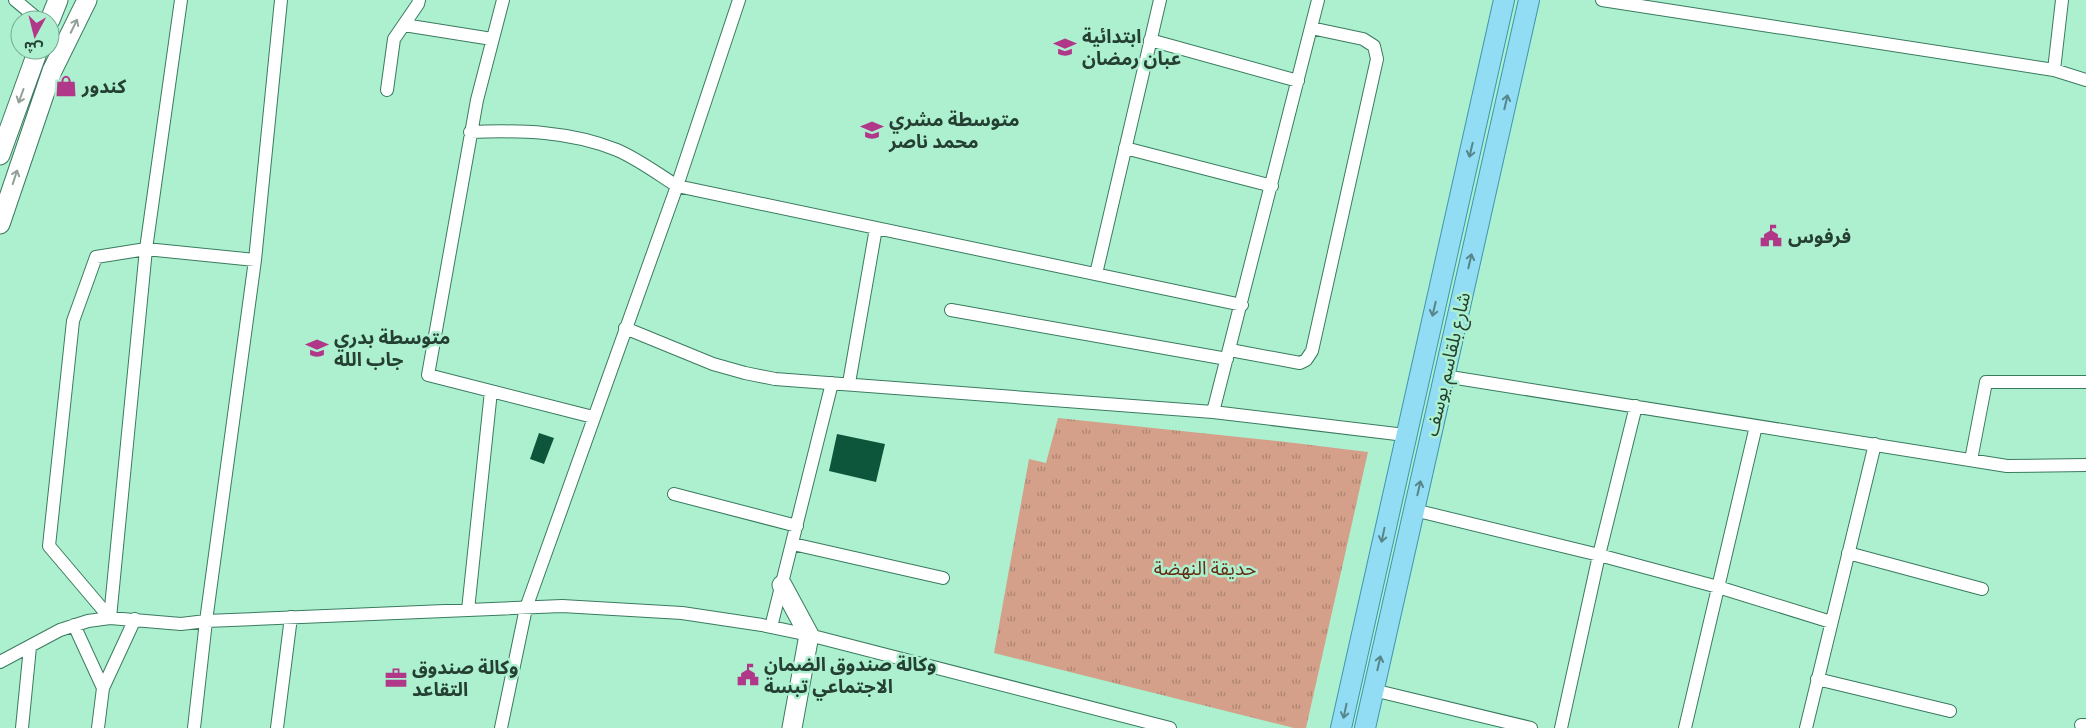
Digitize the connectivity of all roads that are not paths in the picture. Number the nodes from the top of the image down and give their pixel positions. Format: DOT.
graph roads {
  1 [pos="15,0"];
  2 [pos="87,0"];
  3 [pos="181,0"];
  4 [pos="281,0"];
  5 [pos="419,0"];
  6 [pos="503,0"];
  7 [pos="739,0"];
  8 [pos="1160,0"];
  9 [pos="1318,0"];
  10 [pos="1504,0"];
  11 [pos="1529,0"];
  12 [pos="1602,0"];
  13 [pos="2062,0"];
  14 [pos="27,10"];
  15 [pos="404,25"];
  16 [pos="1312,28"];
  17 [pos="492,39"];
  18 [pos="1150,40"];
  19 [pos="34,60"];
  20 [pos="2054,70"];
  21 [pos="1298,80"];
  22 [pos="2086,80"];
  23 [pos="387,90"];
  24 [pos="470,132"];
  25 [pos="1125,148"];
  26 [pos="0,153"];
  27 [pos="677,186"];
  28 [pos="1272,186"];
  29 [pos="0,224"];
  30 [pos="876,228"];
  31 [pos="146,249"];
  32 [pos="255,260"];
  33 [pos="1096,274"];
  34 [pos="1242,305"];
  35 [pos="951,310"];
  36 [pos="625,328"];
  37 [pos="1228,354"];
  38 [pos="1444,376"];
  39 [pos="2086,382"];
  40 [pos="832,383"];
  41 [pos="849,383"];
  42 [pos="491,391"];
  43 [pos="1636,406"];
  44 [pos="1213,412"];
  45 [pos="593,417"];
  46 [pos="1756,426"];
  47 [pos="1405,435"];
  48 [pos="1875,444"];
  49 [pos="1971,460"];
  50 [pos="2086,465"];
  51 [pos="674,494"];
  52 [pos="1414,510"];
  53 [pos="797,526"];
  54 [pos="793,544"];
  55 [pos="1848,553"];
  56 [pos="1599,555"];
  57 [pos="943,578"];
  58 [pos="782,585"];
  59 [pos="1718,587"];
  60 [pos="1982,589"];
  61 [pos="526,608"];
  62 [pos="468,610"];
  63 [pos="291,617"];
  64 [pos="110,618"];
  65 [pos="135,619"];
  66 [pos="206,621"];
  67 [pos="1831,622"];
  68 [pos="74,625"];
  69 [pos="771,627"];
  70 [pos="809,635"];
  71 [pos="30,647"];
  72 [pos="0,662"];
  73 [pos="1818,679"];
  74 [pos="103,688"];
  75 [pos="1373,690"];
  76 [pos="1950,711"];
  77 [pos="22,728"];
  78 [pos="98,728"];
  79 [pos="194,728"];
  80 [pos="277,728"];
  81 [pos="501,728"];
  82 [pos="792,728"];
  83 [pos="1170,728"];
  84 [pos="1341,728"];
  85 [pos="1365,728"];
  86 [pos="1531,728"];
  87 [pos="1561,728"];
  88 [pos="1685,728"];
  89 [pos="1806,728"];
  1 -- 14 [label="street"];
  29 -- 2 [label="main road, one-way"];
  3 -- 31 [label="street"];
  4 -- 32 [label="street"];
  5 -- 15 [label="street"];
  6 -- 17 [label="street"];
  7 -- 27 [label="street"];
  8 -- 18 [label="street"];
  9 -- 16 [label="street"];
  10 -- 47 [label="main road, شارع بلقاسم يوسف, one-way"];
  38 -- 11 [label="main road, شارع بلقاسم يوسف, one-way"];
  12 -- 20 [label="street"];
  13 -- 20 [label="street"];
  15 -- 17 [label="street"];
  15 -- 23 [label="street"];
  16 -- 21 [label="street"];
  16 -- 37 [label="street"];
  17 -- 24 [label="street"];
  18 -- 21 [label="street"];
  18 -- 25 [label="street"];
  19 -- 26 [label="main road, one-way"];
  20 -- 22 [label="street"];
  21 -- 28 [label="street"];
  24 -- 27 [label="street"];
  24 -- 42 [label="street"];
  25 -- 28 [label="street"];
  25 -- 33 [label="street"];
  27 -- 30 [label="street"];
  27 -- 36 [label="street"];
  28 -- 34 [label="street"];
  30 -- 33 [label="street"];
  30 -- 41 [label="street"];
  31 -- 32 [label="street"];
  31 -- 64 [label="street"];
  31 -- 64 [label="street"];
  32 -- 66 [label="street"];
  33 -- 34 [label="street"];
  34 -- 37 [label="street"];
  35 -- 37 [label="street"];
  36 -- 40 [label="street"];
  36 -- 45 [label="street"];
  37 -- 44 [label="street"];
  38 -- 43 [label="street"];
  52 -- 38 [label="main road, شارع بلقاسم يوسف, one-way"];
  39 -- 49 [label="street"];
  40 -- 41 [label="street"];
  40 -- 53 [label="street"];
  41 -- 44 [label="street"];
  42 -- 45 [label="street"];
  42 -- 62 [label="street"];
  43 -- 46 [label="street"];
  43 -- 56 [label="street"];
  44 -- 47 [label="street"];
  45 -- 61 [label="street"];
  46 -- 48 [label="street"];
  46 -- 59 [label="street"];
  47 -- 84 [label="main road, شارع بلقاسم يوسف, one-way"];
  48 -- 49 [label="street"];
  48 -- 55 [label="street"];
  49 -- 50 [label="street"];
  51 -- 53 [label="street"];
  52 -- 56 [label="street"];
  75 -- 52 [label="main road, شارع بلقاسم يوسف, one-way"];
  53 -- 54 [label="street"];
  54 -- 57 [label="street"];
  54 -- 58 [label="street"];
  55 -- 60 [label="street"];
  55 -- 67 [label="street"];
  56 -- 59 [label="street"];
  56 -- 87 [label="street"];
  58 -- 69 [label="street"];
  58 -- 70 [label="main road"];
  59 -- 67 [label="street"];
  59 -- 88 [label="street"];
  61 -- 62 [label="street"];
  61 -- 69 [label="street"];
  61 -- 81 [label="street"];
  62 -- 63 [label="street"];
  63 -- 66 [label="street"];
  63 -- 80 [label="street"];
  64 -- 65 [label="street"];
  64 -- 68 [label="street"];
  65 -- 66 [label="street"];
  65 -- 74 [label="street"];
  66 -- 79 [label="street"];
  67 -- 73 [label="street"];
  68 -- 71 [label="street"];
  68 -- 74 [label="street"];
  69 -- 70 [label="street"];
  70 -- 82 [label="main road"];
  70 -- 83 [label="street"];
  71 -- 72 [label="street"];
  71 -- 77 [label="street"];
  73 -- 76 [label="street"];
  73 -- 89 [label="street"];
  74 -- 78 [label="street"];
  75 -- 85 [label="main road, شارع بلقاسم يوسف"];
  75 -- 86 [label="street"];
}
